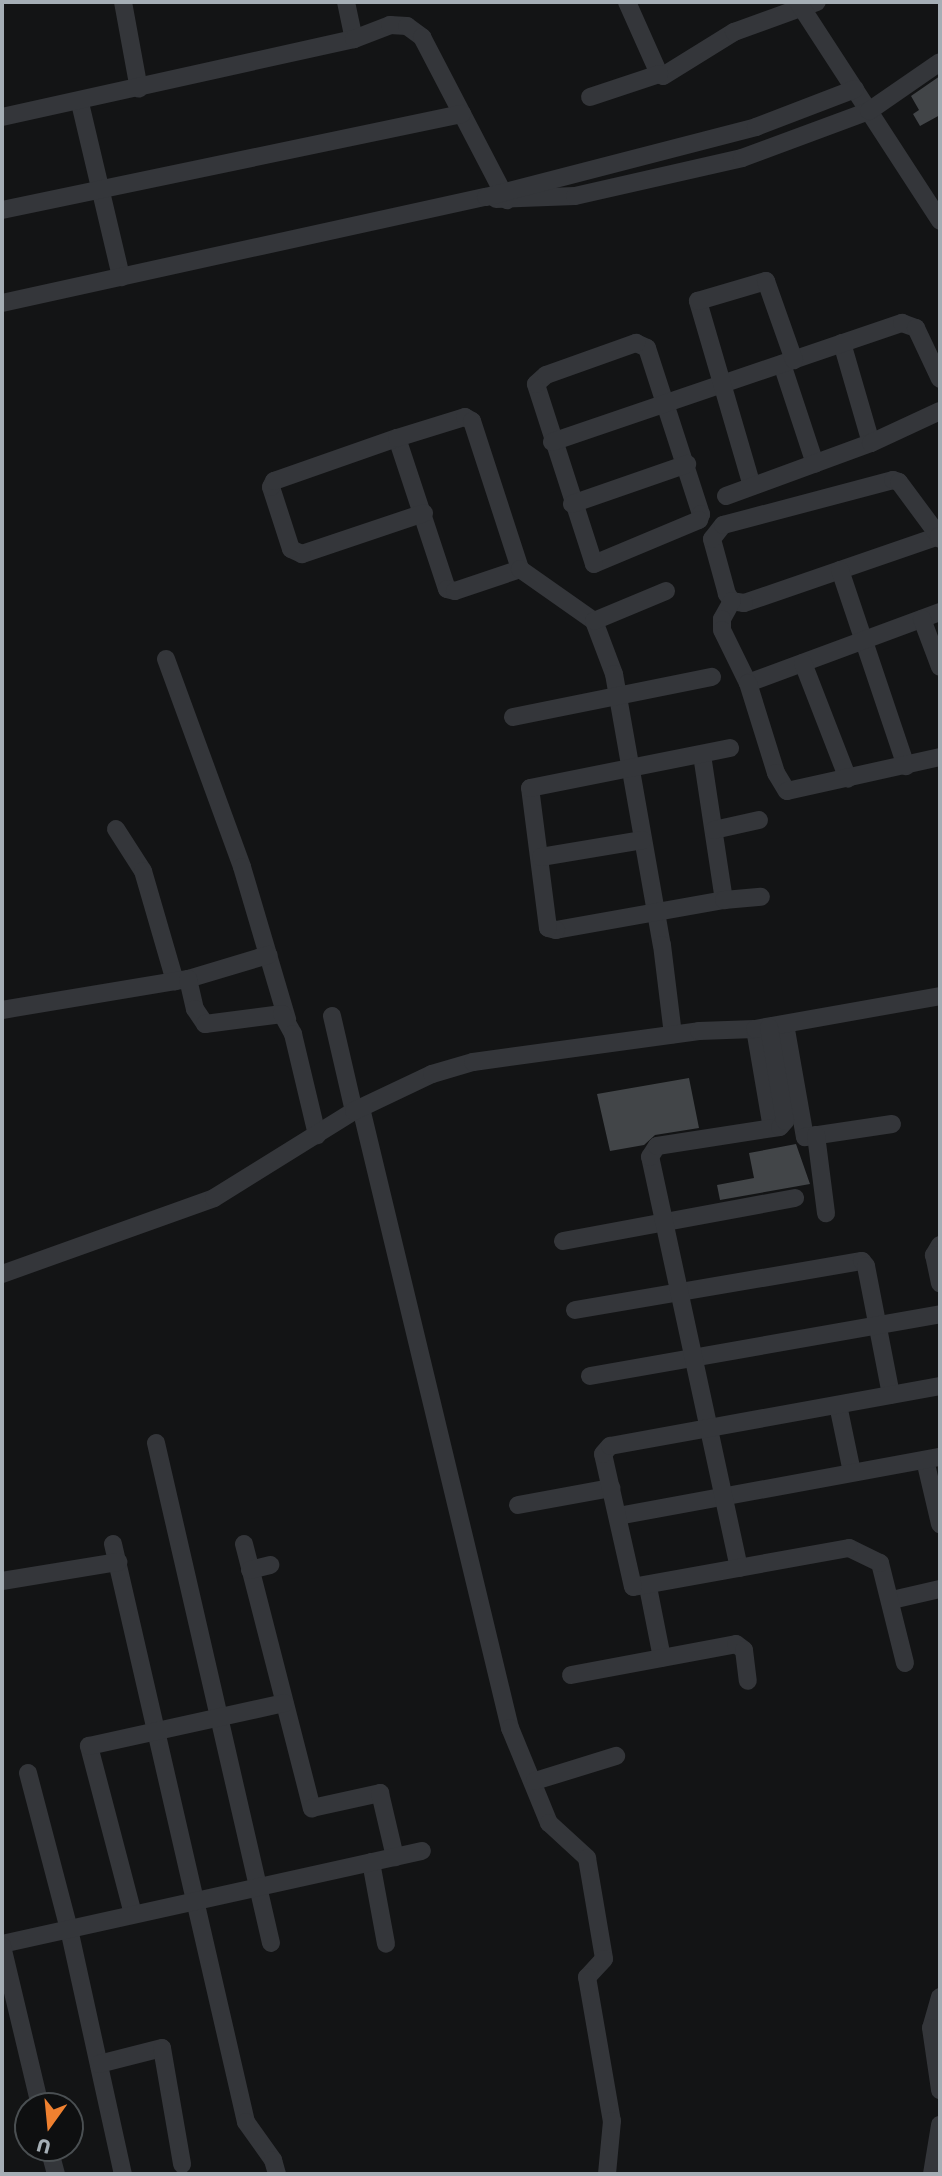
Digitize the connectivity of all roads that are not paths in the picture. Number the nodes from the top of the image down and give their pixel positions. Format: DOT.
graph roads {
  1 [pos="123,2"];
  2 [pos="345,2"];
  3 [pos="628,2"];
  4 [pos="806,4"];
  5 [pos="354,39"];
  6 [pos="940,62"];
  7 [pos="659,74"];
  8 [pos="139,89"];
  9 [pos="855,89"];
  10 [pos="590,97"];
  11 [pos="80,103"];
  12 [pos="869,111"];
  13 [pos="463,114"];
  14 [pos="2,117"];
  15 [pos="99,187"];
  16 [pos="498,196"];
  17 [pos="2,210"];
  18 [pos="940,221"];
  19 [pos="121,277"];
  20 [pos="2,303"];
  21 [pos="842,343"];
  22 [pos="788,362"];
  23 [pos="940,379"];
  24 [pos="721,384"];
  25 [pos="667,403"];
  26 [pos="940,411"];
  27 [pos="397,438"];
  28 [pos="552,442"];
  29 [pos="871,443"];
  30 [pos="687,464"];
  31 [pos="815,464"];
  32 [pos="752,486"];
  33 [pos="726,496"];
  34 [pos="572,504"];
  35 [pos="424,513"];
  36 [pos="940,537"];
  37 [pos="520,569"];
  38 [pos="840,570"];
  39 [pos="666,590"];
  40 [pos="732,601"];
  41 [pos="940,612"];
  42 [pos="922,619"];
  43 [pos="594,621"];
  44 [pos="862,641"];
  45 [pos="166,659"];
  46 [pos="803,663"];
  47 [pos="940,667"];
  48 [pos="712,677"];
  49 [pos="747,683"];
  50 [pos="614,698"];
  51 [pos="513,717"];
  52 [pos="730,748"];
  53 [pos="702,755"];
  54 [pos="940,757"];
  55 [pos="906,766"];
  56 [pos="626,769"];
  57 [pos="848,779"];
  58 [pos="759,820"];
  59 [pos="116,829"];
  60 [pos="714,830"];
  61 [pos="637,841"];
  62 [pos="541,857"];
  63 [pos="761,897"];
  64 [pos="724,900"];
  65 [pos="651,913"];
  66 [pos="268,956"];
  67 [pos="182,980"];
  68 [pos="940,996"];
  69 [pos="2,1010"];
  70 [pos="332,1016"];
  71 [pos="288,1019"];
  72 [pos="770,1027"];
  73 [pos="673,1034"];
  74 [pos="357,1110"];
  75 [pos="892,1124"];
  76 [pos="317,1135"];
  77 [pos="816,1135"];
  78 [pos="795,1198"];
  79 [pos="826,1213"];
  80 [pos="664,1220"];
  81 [pos="563,1241"];
  82 [pos="940,1245"];
  83 [pos="2,1274"];
  84 [pos="940,1283"];
  85 [pos="680,1292"];
  86 [pos="575,1310"];
  87 [pos="940,1314"];
  88 [pos="878,1325"];
  89 [pos="696,1358"];
  90 [pos="590,1377"];
  91 [pos="940,1386"];
  92 [pos="891,1395"];
  93 [pos="838,1405"];
  94 [pos="708,1428"];
  95 [pos="156,1443"];
  96 [pos="932,1458"];
  97 [pos="852,1472"];
  98 [pos="611,1488"];
  99 [pos="723,1496"];
  100 [pos="518,1505"];
  101 [pos="618,1516"];
  102 [pos="940,1524"];
  103 [pos="113,1544"];
  104 [pos="244,1544"];
  105 [pos="118,1562"];
  106 [pos="270,1565"];
  107 [pos="739,1568"];
  108 [pos="250,1570"];
  109 [pos="2,1581"];
  110 [pos="648,1587"];
  111 [pos="940,1589"];
  112 [pos="892,1600"];
  113 [pos="662,1658"];
  114 [pos="905,1664"];
  115 [pos="571,1675"];
  116 [pos="748,1681"];
  117 [pos="284,1703"];
  118 [pos="221,1717"];
  119 [pos="157,1732"];
  120 [pos="616,1756"];
  121 [pos="28,1773"];
  122 [pos="535,1781"];
  123 [pos="422,1851"];
  124 [pos="395,1857"];
  125 [pos="371,1862"];
  126 [pos="258,1886"];
  127 [pos="195,1900"];
  128 [pos="133,1914"];
  129 [pos="69,1929"];
  130 [pos="271,1943"];
  131 [pos="386,1944"];
  132 [pos="2,1945"];
  133 [pos="940,1997"];
  134 [pos="99,2064"];
  135 [pos="940,2090"];
  136 [pos="37,2092"];
  137 [pos="940,2125"];
  138 [pos="182,2164"];
  139 [pos="123,2174"];
  140 [pos="277,2174"];
  141 [pos="607,2174"];
  142 [pos="933,2174"];
  1 -- 8 [label="street"];
  2 -- 5 [label="street"];
  3 -- 7 [label="street"];
  4 -- 7 [label="street"];
  4 -- 9 [label="street"];
  5 -- 8 [label="street"];
  5 -- 13 [label="street"];
  6 -- 12 [label="street"];
  7 -- 10 [label="street"];
  8 -- 11 [label="street"];
  9 -- 12 [label="street"];
  9 -- 16 [label="street"];
  11 -- 14 [label="street"];
  11 -- 15 [label="street"];
  12 -- 16 [label="street"];
  12 -- 18 [label="street"];
  13 -- 15 [label="street"];
  13 -- 16 [label="street"];
  15 -- 17 [label="street"];
  15 -- 19 [label="street"];
  16 -- 19 [label="street"];
  19 -- 20 [label="street"];
  21 -- 22 [label="street"];
  21 -- 23 [label="street"];
  21 -- 29 [label="street"];
  22 -- 24 [label="street"];
  22 -- 24 [label="street"];
  22 -- 31 [label="street"];
  24 -- 25 [label="street"];
  24 -- 32 [label="street"];
  25 -- 28 [label="street"];
  25 -- 28 [label="street"];
  25 -- 30 [label="street"];
  26 -- 29 [label="street"];
  27 -- 35 [label="street"];
  27 -- 35 [label="street"];
  27 -- 37 [label="street"];
  28 -- 34 [label="street"];
  29 -- 31 [label="street"];
  30 -- 34 [label="street"];
  30 -- 34 [label="street"];
  31 -- 32 [label="street"];
  32 -- 33 [label="street"];
  35 -- 37 [label="street"];
  36 -- 38 [label="street"];
  36 -- 40 [label="street"];
  37 -- 43 [label="street"];
  38 -- 40 [label="street"];
  38 -- 44 [label="street"];
  39 -- 43 [label="street"];
  40 -- 49 [label="street"];
  41 -- 42 [label="street"];
  42 -- 44 [label="street"];
  42 -- 47 [label="street"];
  43 -- 50 [label="street"];
  44 -- 46 [label="street"];
  44 -- 55 [label="street"];
  45 -- 66 [label="street"];
  46 -- 49 [label="street"];
  46 -- 57 [label="street"];
  48 -- 50 [label="street"];
  49 -- 57 [label="street"];
  50 -- 51 [label="street"];
  50 -- 56 [label="street"];
  52 -- 53 [label="street"];
  53 -- 56 [label="street"];
  53 -- 60 [label="street"];
  54 -- 55 [label="street"];
  55 -- 57 [label="street"];
  56 -- 61 [label="street"];
  56 -- 62 [label="street"];
  58 -- 60 [label="street"];
  59 -- 67 [label="street"];
  60 -- 64 [label="street"];
  61 -- 62 [label="street"];
  61 -- 65 [label="street"];
  62 -- 65 [label="street"];
  63 -- 64 [label="street"];
  64 -- 65 [label="street"];
  65 -- 73 [label="street"];
  66 -- 67 [label="street"];
  66 -- 71 [label="street"];
  67 -- 69 [label="street"];
  67 -- 71 [label="street"];
  68 -- 72 [label="street"];
  70 -- 74 [label="street"];
  71 -- 76 [label="street"];
  72 -- 73 [label="street"];
  72 -- 77 [label="street"];
  72 -- 80 [label="street"];
  73 -- 74 [label="street"];
  74 -- 76 [label="street"];
  74 -- 122 [label="street"];
  75 -- 77 [label="street"];
  76 -- 83 [label="street"];
  77 -- 79 [label="street"];
  78 -- 80 [label="street"];
  80 -- 81 [label="street"];
  80 -- 85 [label="street"];
  82 -- 84 [label="street"];
  85 -- 86 [label="street"];
  85 -- 88 [label="street"];
  85 -- 89 [label="street"];
  87 -- 88 [label="street"];
  88 -- 89 [label="street"];
  88 -- 92 [label="street"];
  89 -- 90 [label="street"];
  89 -- 94 [label="street"];
  91 -- 92 [label="street"];
  92 -- 93 [label="street"];
  93 -- 94 [label="street"];
  93 -- 97 [label="street"];
  94 -- 98 [label="street"];
  94 -- 99 [label="street"];
  95 -- 118 [label="street"];
  96 -- 97 [label="street"];
  96 -- 102 [label="street"];
  97 -- 99 [label="street"];
  98 -- 100 [label="street"];
  98 -- 101 [label="street"];
  99 -- 101 [label="street"];
  99 -- 107 [label="street"];
  101 -- 110 [label="street"];
  103 -- 105 [label="street"];
  104 -- 108 [label="street"];
  105 -- 109 [label="street"];
  105 -- 119 [label="street"];
  106 -- 108 [label="street"];
  107 -- 110 [label="street"];
  107 -- 112 [label="street"];
  108 -- 117 [label="street"];
  110 -- 113 [label="street"];
  111 -- 112 [label="street"];
  112 -- 114 [label="street"];
  113 -- 115 [label="street"];
  113 -- 116 [label="street"];
  117 -- 118 [label="street"];
  117 -- 124 [label="street"];
  118 -- 119 [label="street"];
  118 -- 126 [label="street"];
  119 -- 127 [label="street"];
  119 -- 128 [label="street"];
  120 -- 122 [label="street"];
  121 -- 129 [label="street"];
  122 -- 141 [label="street"];
  123 -- 124 [label="street"];
  124 -- 125 [label="street"];
  125 -- 126 [label="street"];
  125 -- 131 [label="street"];
  126 -- 127 [label="street"];
  126 -- 130 [label="street"];
  127 -- 128 [label="street"];
  127 -- 140 [label="street"];
  128 -- 129 [label="street"];
  129 -- 132 [label="street"];
  129 -- 134 [label="street"];
  132 -- 136 [label="street"];
  133 -- 135 [label="street"];
  134 -- 138 [label="street"];
  134 -- 139 [label="street"];
  137 -- 142 [label="street"];
}
